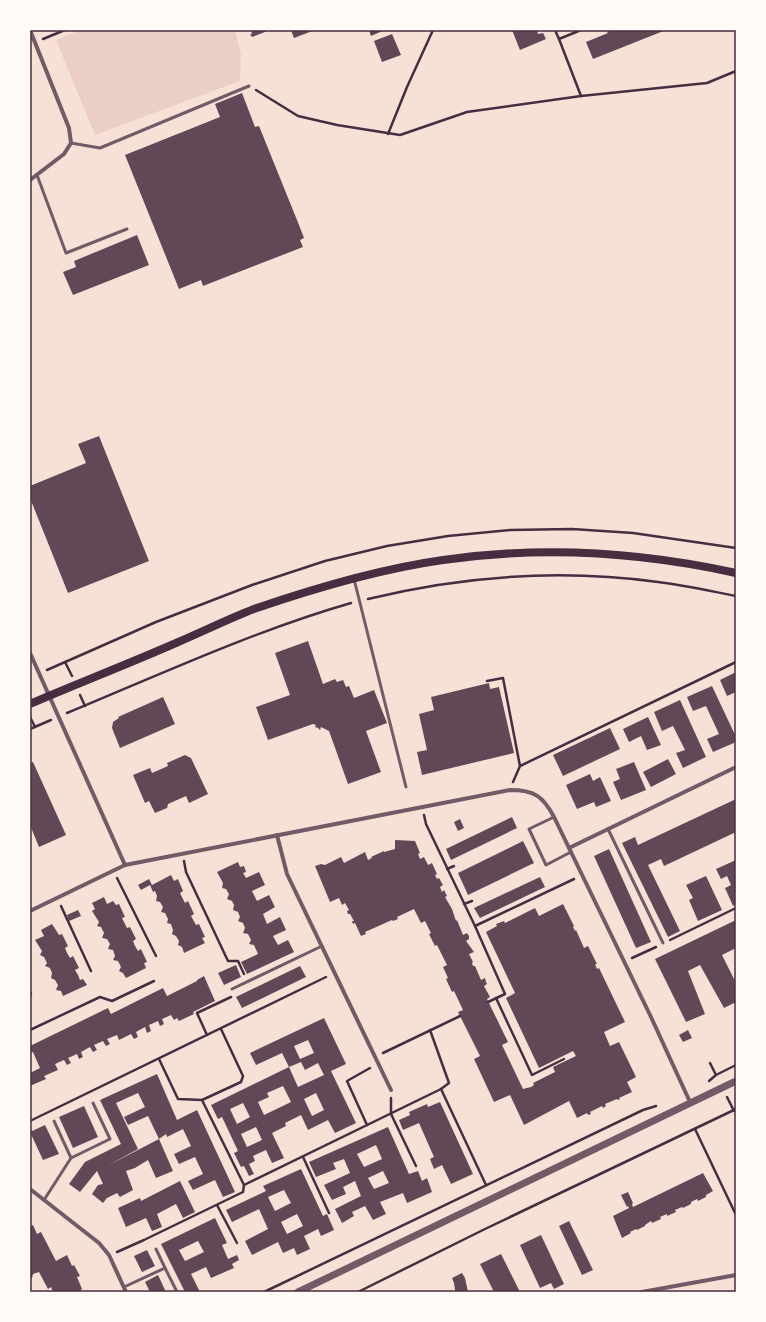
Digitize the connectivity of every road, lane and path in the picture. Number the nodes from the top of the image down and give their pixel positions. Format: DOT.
graph roads {
  1 [pos="30,30"];
  2 [pos="65,30"];
  3 [pos="433,30"];
  4 [pos="555,30"];
  5 [pos="581,30"];
  6 [pos="559,39"];
  7 [pos="41,40"];
  8 [pos="736,71"];
  9 [pos="249,86"];
  10 [pos="581,96"];
  11 [pos="388,134"];
  12 [pos="71,143"];
  13 [pos="37,175"];
  14 [pos="30,180"];
  15 [pos="127,229"];
  16 [pos="736,573"];
  17 [pos="354,579"];
  18 [pos="736,596"];
  19 [pos="360,601"];
  20 [pos="30,653"];
  21 [pos="736,662"];
  22 [pos="487,681"];
  23 [pos="50,696"];
  24 [pos="30,704"];
  25 [pos="59,716"];
  26 [pos="30,717"];
  27 [pos="34,727"];
  28 [pos="30,729"];
  29 [pos="520,766"];
  30 [pos="736,767"];
  31 [pos="406,786"];
  32 [pos="510,790"];
  33 [pos="422,807"];
  34 [pos="554,817"];
  35 [pos="608,829"];
  36 [pos="277,835"];
  37 [pos="569,848"];
  38 [pos="571,852"];
  39 [pos="183,853"];
  40 [pos="125,864"];
  41 [pos="454,866"];
  42 [pos="447,869"];
  43 [pos="113,870"];
  44 [pos="582,875"];
  45 [pos="57,898"];
  46 [pos="472,901"];
  47 [pos="464,904"];
  48 [pos="736,908"];
  49 [pos="30,911"];
  50 [pos="475,926"];
  51 [pos="663,943"];
  52 [pos="322,946"];
  53 [pos="156,956"];
  54 [pos="625,962"];
  55 [pos="90,971"];
  56 [pos="334,973"];
  57 [pos="154,981"];
  58 [pos="247,982"];
  59 [pos="232,989"];
  60 [pos="496,998"];
  61 [pos="488,1002"];
  62 [pos="460,1016"];
  63 [pos="221,1029"];
  64 [pos="30,1030"];
  65 [pos="430,1030"];
  66 [pos="207,1035"];
  67 [pos="375,1056"];
  68 [pos="159,1058"];
  69 [pos="564,1058"];
  70 [pos="710,1063"];
  71 [pos="736,1065"];
  72 [pos="716,1075"];
  73 [pos="718,1080"];
  74 [pos="736,1081"];
  75 [pos="704,1084"];
  76 [pos="441,1089"];
  77 [pos="391,1090"];
  78 [pos="726,1095"];
  79 [pos="202,1100"];
  80 [pos="690,1102"];
  81 [pos="93,1103"];
  82 [pos="662,1103"];
  83 [pos="735,1110"];
  84 [pos="391,1114"];
  85 [pos="30,1121"];
  86 [pos="54,1121"];
  87 [pos="367,1125"];
  88 [pos="695,1129"];
  89 [pos="303,1157"];
  90 [pos="71,1158"];
  91 [pos="416,1166"];
  92 [pos="244,1185"];
  93 [pos="486,1185"];
  94 [pos="30,1190"];
  95 [pos="44,1201"];
  96 [pos="217,1205"];
  97 [pos="330,1213"];
  98 [pos="736,1215"];
  99 [pos="237,1243"];
  100 [pos="156,1249"];
  101 [pos="109,1256"];
  102 [pos="165,1268"];
  103 [pos="736,1275"];
  104 [pos="124,1287"];
  105 [pos="126,1292"];
  106 [pos="176,1292"];
  107 [pos="264,1292"];
  108 [pos="298,1292"];
  109 [pos="358,1292"];
  110 [pos="642,1292"];
  1 -- 12 [label="street"];
  2 -- 7 [label="path"];
  3 -- 11 [label="path"];
  4 -- 6 [label="path"];
  5 -- 6 [label="path"];
  6 -- 10 [label="path"];
  8 -- 10 [label="path"];
  9 -- 11 [label="path"];
  9 -- 12 [label="lane"];
  10 -- 11 [label="path"];
  12 -- 13 [label="street"];
  13 -- 14 [label="street"];
  13 -- 15 [label="lane"];
  16 -- 17 [label="main road"];
  17 -- 19 [label="lane"];
  17 -- 23 [label="main road"];
  18 -- 19 [label="path"];
  19 -- 25 [label="path"];
  19 -- 31 [label="lane"];
  20 -- 23 [label="street"];
  21 -- 29 [label="path"];
  22 -- 29 [label="path"];
  23 -- 24 [label="main road"];
  23 -- 25 [label="street"];
  25 -- 27 [label="path"];
  25 -- 40 [label="street"];
  26 -- 27 [label="path"];
  27 -- 28 [label="path"];
  29 -- 32 [label="path"];
  30 -- 35 [label="street"];
  32 -- 33 [label="street"];
  32 -- 34 [label="street"];
  33 -- 36 [label="street"];
  33 -- 42 [label="path"];
  34 -- 37 [label="street"];
  34 -- 38 [label="lane"];
  35 -- 37 [label="street"];
  35 -- 51 [label="lane"];
  36 -- 39 [label="street"];
  36 -- 52 [label="street"];
  37 -- 38 [label="street"];
  38 -- 44 [label="street"];
  39 -- 40 [label="street"];
  39 -- 58 [label="path"];
  40 -- 43 [label="street"];
  41 -- 42 [label="path"];
  42 -- 47 [label="path"];
  43 -- 45 [label="street"];
  43 -- 53 [label="path"];
  44 -- 50 [label="path"];
  44 -- 54 [label="street"];
  45 -- 49 [label="street"];
  45 -- 55 [label="path"];
  46 -- 47 [label="path"];
  47 -- 50 [label="path"];
  48 -- 51 [label="path"];
  50 -- 60 [label="path"];
  51 -- 54 [label="path"];
  52 -- 56 [label="street"];
  52 -- 58 [label="lane"];
  54 -- 80 [label="street"];
  56 -- 63 [label="path"];
  56 -- 67 [label="street"];
  57 -- 64 [label="path"];
  58 -- 59 [label="lane"];
  59 -- 66 [label="path"];
  60 -- 61 [label="path"];
  60 -- 69 [label="path"];
  62 -- 65 [label="path"];
  63 -- 66 [label="path"];
  63 -- 79 [label="path"];
  65 -- 67 [label="path"];
  65 -- 76 [label="path"];
  66 -- 68 [label="path"];
  67 -- 77 [label="street"];
  67 -- 87 [label="path"];
  68 -- 79 [label="path"];
  68 -- 85 [label="path"];
  70 -- 72 [label="path"];
  71 -- 72 [label="path"];
  72 -- 73 [label="path"];
  72 -- 75 [label="path"];
  74 -- 80 [label="street"];
  76 -- 84 [label="path"];
  76 -- 93 [label="path"];
  77 -- 84 [label="path"];
  78 -- 83 [label="path"];
  79 -- 92 [label="path"];
  80 -- 108 [label="street"];
  81 -- 90 [label="lane"];
  82 -- 93 [label="path"];
  83 -- 88 [label="path"];
  84 -- 87 [label="path"];
  84 -- 91 [label="path"];
  86 -- 90 [label="lane"];
  87 -- 89 [label="path"];
  88 -- 98 [label="path"];
  88 -- 109 [label="path"];
  89 -- 92 [label="path"];
  89 -- 97 [label="path"];
  90 -- 95 [label="lane"];
  92 -- 96 [label="path"];
  93 -- 107 [label="path"];
  94 -- 95 [label="street"];
  95 -- 101 [label="street"];
  96 -- 99 [label="path"];
  96 -- 101 [label="path"];
  100 -- 102 [label="lane"];
  101 -- 104 [label="street"];
  102 -- 104 [label="lane"];
  102 -- 106 [label="lane"];
  103 -- 110 [label="street"];
  104 -- 105 [label="street"];
}
